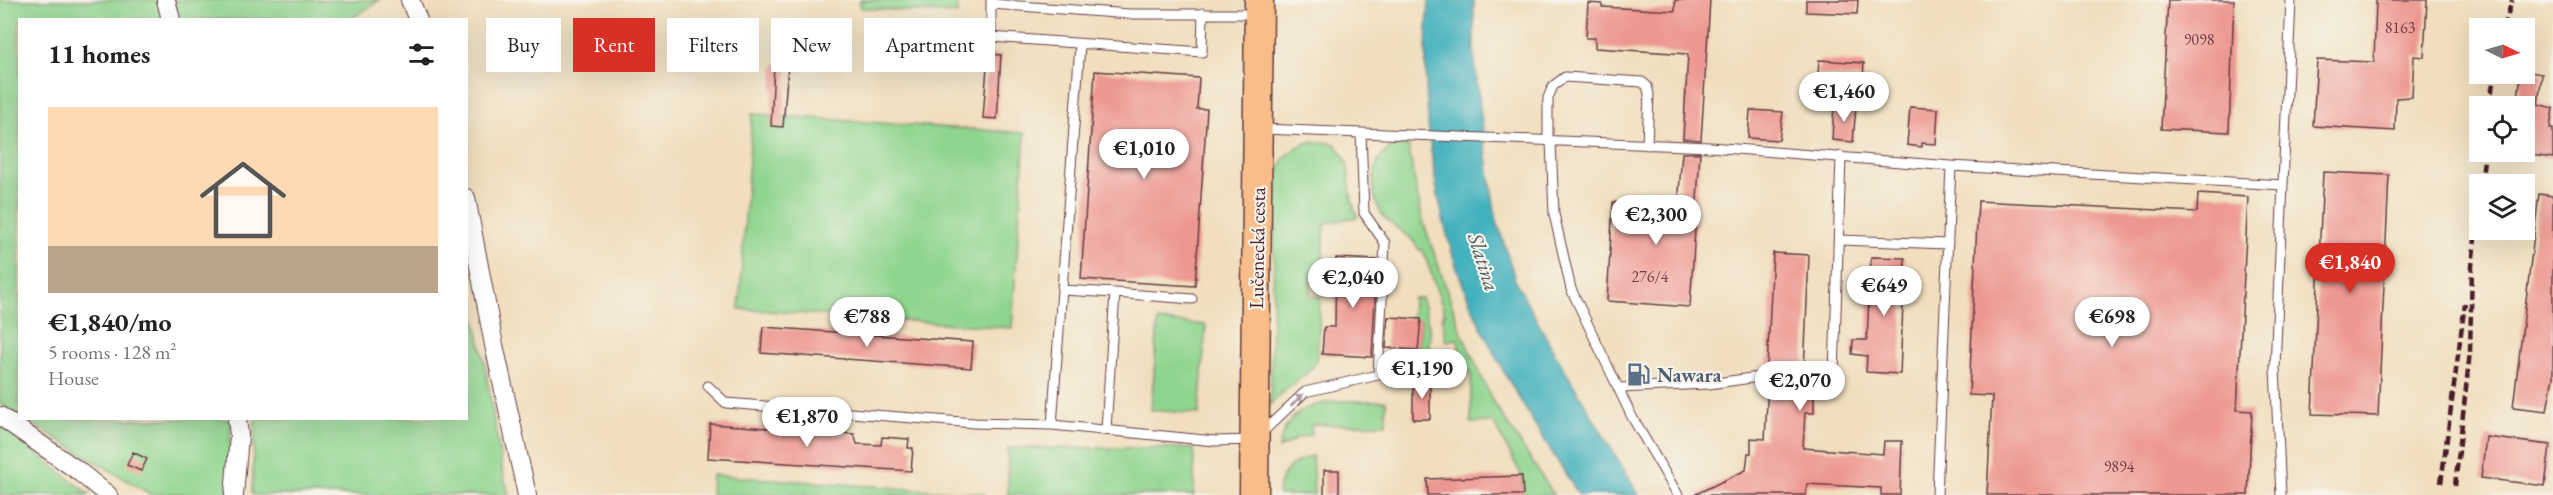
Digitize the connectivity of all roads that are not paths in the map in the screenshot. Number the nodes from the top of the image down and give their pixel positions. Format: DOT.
graph roads {
  1 [pos="166,0"];
  2 [pos="410,0"];
  3 [pos="2291,0"];
  4 [pos="991,2"];
  5 [pos="1259,7"];
  6 [pos="1203,13"];
  7 [pos="170,18"];
  8 [pos="417,18"];
  9 [pos="1080,45"];
  10 [pos="1258,129"];
  11 [pos="1361,133"];
  12 [pos="1550,141"];
  13 [pos="1647,145"];
  14 [pos="1841,156"];
  15 [pos="1951,166"];
  16 [pos="2283,184"];
  17 [pos="468,208"];
  18 [pos="1839,240"];
  19 [pos="1948,244"];
  20 [pos="1062,290"];
  21 [pos="1115,293"];
  22 [pos="1192,299"];
  23 [pos="1773,375"];
  24 [pos="1834,375"];
  25 [pos="708,386"];
  26 [pos="1618,388"];
  27 [pos="0,416"];
  28 [pos="237,420"];
  29 [pos="1052,425"];
  30 [pos="1106,429"];
  31 [pos="1254,440"];
  32 [pos="108,495"];
  33 [pos="234,495"];
  34 [pos="527,495"];
  35 [pos="1254,495"];
  36 [pos="1678,495"];
  37 [pos="1937,495"];
  38 [pos="2281,495"];
  1 -- 7 [label="street"];
  2 -- 8 [label="street"];
  3 -- 16 [label="lane"];
  4 -- 6 [label="lane"];
  4 -- 9 [label="lane"];
  5 -- 6 [label="lane"];
  5 -- 10 [label="main road, Lučenecká cesta"];
  6 -- 9 [label="lane"];
  9 -- 20 [label="lane"];
  10 -- 11 [label="lane"];
  10 -- 31 [label="main road, Lučenecká cesta"];
  11 -- 12 [label="lane"];
  31 -- 11 [label="lane, one-way"];
  12 -- 13 [label="lane"];
  12 -- 13 [label="lane"];
  12 -- 26 [label="lane"];
  13 -- 14 [label="lane"];
  14 -- 15 [label="lane"];
  14 -- 18 [label="lane"];
  15 -- 16 [label="lane"];
  15 -- 19 [label="lane"];
  16 -- 38 [label="lane"];
  17 -- 34 [label="street"];
  18 -- 19 [label="lane"];
  18 -- 24 [label="lane"];
  19 -- 37 [label="lane"];
  20 -- 21 [label="lane"];
  20 -- 29 [label="lane"];
  21 -- 22 [label="lane"];
  21 -- 30 [label="lane"];
  23 -- 26 [label="lane"];
  25 -- 29 [label="lane"];
  26 -- 36 [label="lane"];
  27 -- 32 [label="street"];
  28 -- 33 [label="street"];
  29 -- 30 [label="lane"];
  30 -- 31 [label="lane"];
  31 -- 35 [label="main road, Lučenecká cesta"];
}
